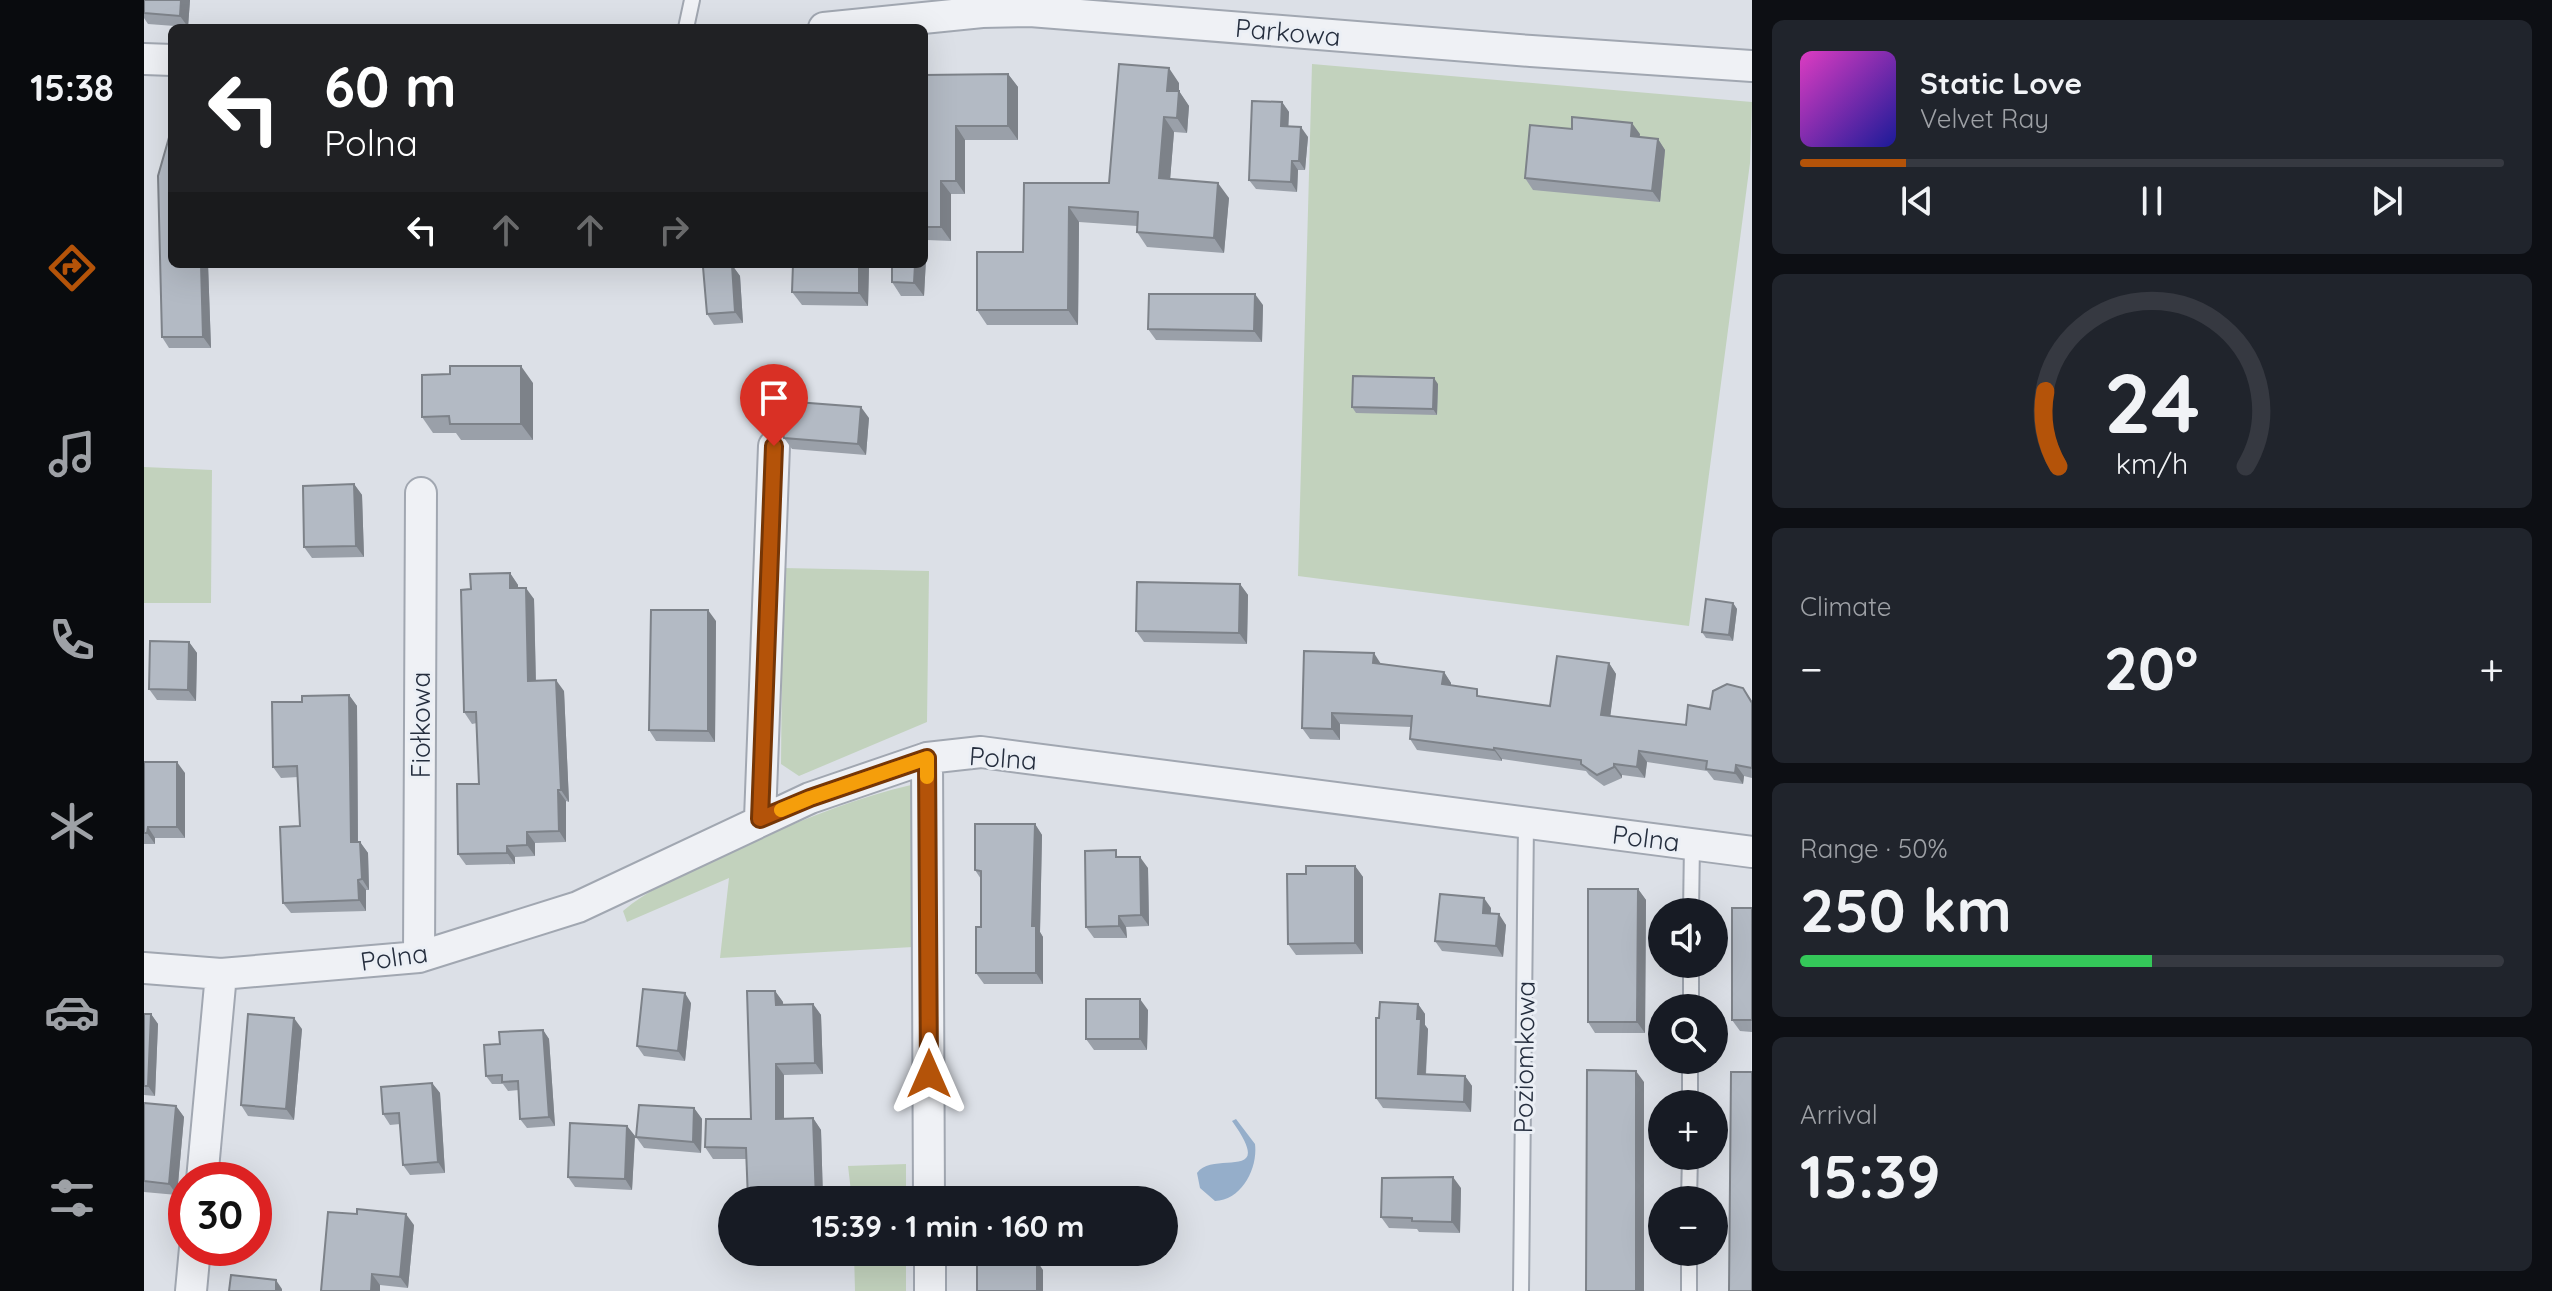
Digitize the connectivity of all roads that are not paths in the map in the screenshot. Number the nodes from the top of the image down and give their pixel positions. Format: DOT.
graph roads {
  1 [pos="692,0"];
  2 [pos="1025,6"];
  3 [pos="923,10"];
  4 [pos="687,24"];
  5 [pos="846,24"];
  6 [pos="144,59"];
  7 [pos="168,60"];
  8 [pos="1752,66"];
  9 [pos="774,446"];
  10 [pos="421,493"];
  11 [pos="927,758"];
  12 [pos="760,819"];
  13 [pos="1526,823"];
  14 [pos="1692,844"];
  15 [pos="1752,852"];
  16 [pos="1691,898"];
  17 [pos="419,957"];
  18 [pos="144,968"];
  19 [pos="221,974"];
  20 [pos="204,1162"];
  21 [pos="929,1186"];
  22 [pos="193,1266"];
  23 [pos="930,1266"];
  24 [pos="1689,1266"];
  25 [pos="191,1291"];
  26 [pos="930,1291"];
  27 [pos="1521,1291"];
  28 [pos="1689,1291"];
  1 -- 4 [label="lane"];
  2 -- 3 [label="street, Parkowa"];
  2 -- 8 [label="street, Parkowa"];
  3 -- 5 [label="street, Parkowa"];
  6 -- 7 [label="street"];
  9 -- 12 [label="street"];
  10 -- 17 [label="street, Fiołkowa"];
  11 -- 12 [label="street, Polna"];
  11 -- 13 [label="street, Polna"];
  11 -- 21 [label="street"];
  12 -- 17 [label="street, Polna"];
  13 -- 14 [label="street, Polna"];
  13 -- 27 [label="lane, Poziomkowa"];
  14 -- 15 [label="street, Polna"];
  14 -- 16 [label="lane"];
  17 -- 19 [label="street, Polna"];
  18 -- 19 [label="street, Polna"];
  19 -- 20 [label="street"];
  22 -- 25 [label="street"];
  23 -- 26 [label="street"];
  24 -- 28 [label="lane"];
}
